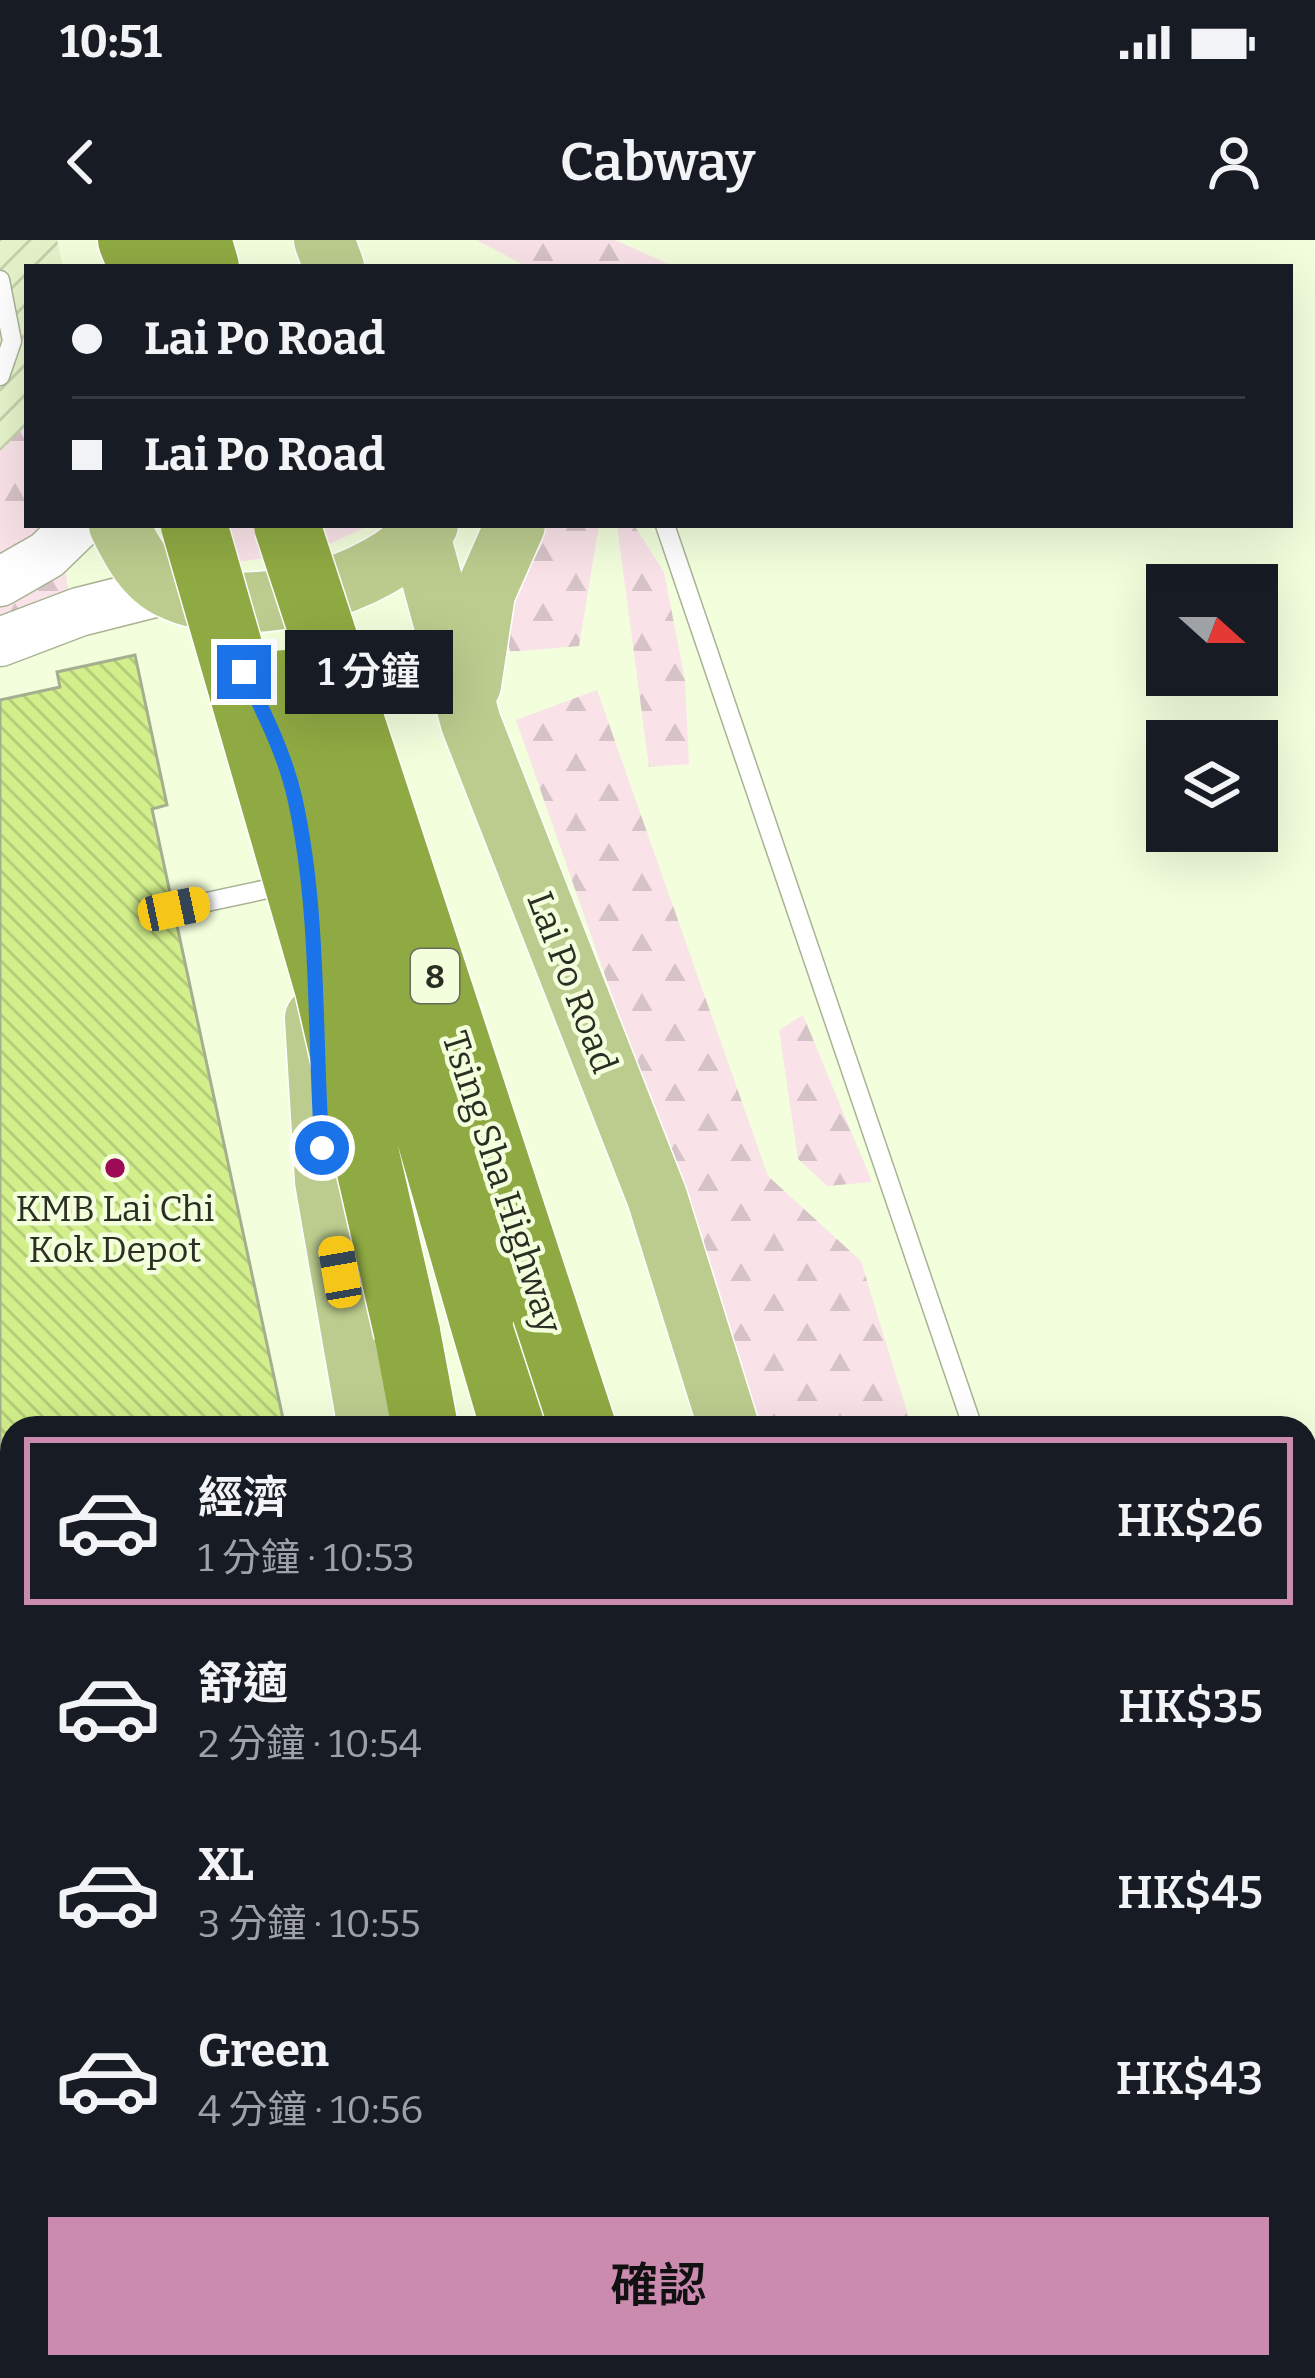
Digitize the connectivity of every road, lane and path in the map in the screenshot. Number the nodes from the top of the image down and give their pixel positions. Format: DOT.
graph roads {
  1 [pos="0,280"];
  2 [pos="0,376"];
  3 [pos="75,528"];
  4 [pos="121,528"];
  5 [pos="195,528"];
  6 [pos="232,528"];
  7 [pos="288,528"];
  8 [pos="514,528"];
  9 [pos="666,528"];
  10 [pos="424,531"];
  11 [pos="0,582"];
  12 [pos="181,593"];
  13 [pos="0,642"];
  14 [pos="472,723"];
  15 [pos="307,880"];
  16 [pos="174,909"];
  17 [pos="366,1416"];
  18 [pos="422,1416"];
  19 [pos="511,1416"];
  20 [pos="579,1416"];
  21 [pos="725,1416"];
  22 [pos="969,1416"];
  1 -- 2 [label="lane"];
  3 -- 11 [label="street"];
  4 -- 12 [label="main road"];
  5 -- 18 [label="highway, bridge"];
  6 -- 19 [label="highway, bridge"];
  7 -- 20 [label="highway, Tsing Sha Highway / 8, bridge"];
  8 -- 14 [label="main road"];
  9 -- 22 [label="lane"];
  10 -- 12 [label="main road"];
  10 -- 14 [label="main road, Lai Po Road"];
  12 -- 13 [label="street"];
  12 -- 15 [label="main road"];
  14 -- 21 [label="main road, Lai Po Road"];
  15 -- 16 [label="lane"];
  15 -- 17 [label="main road"];
}
